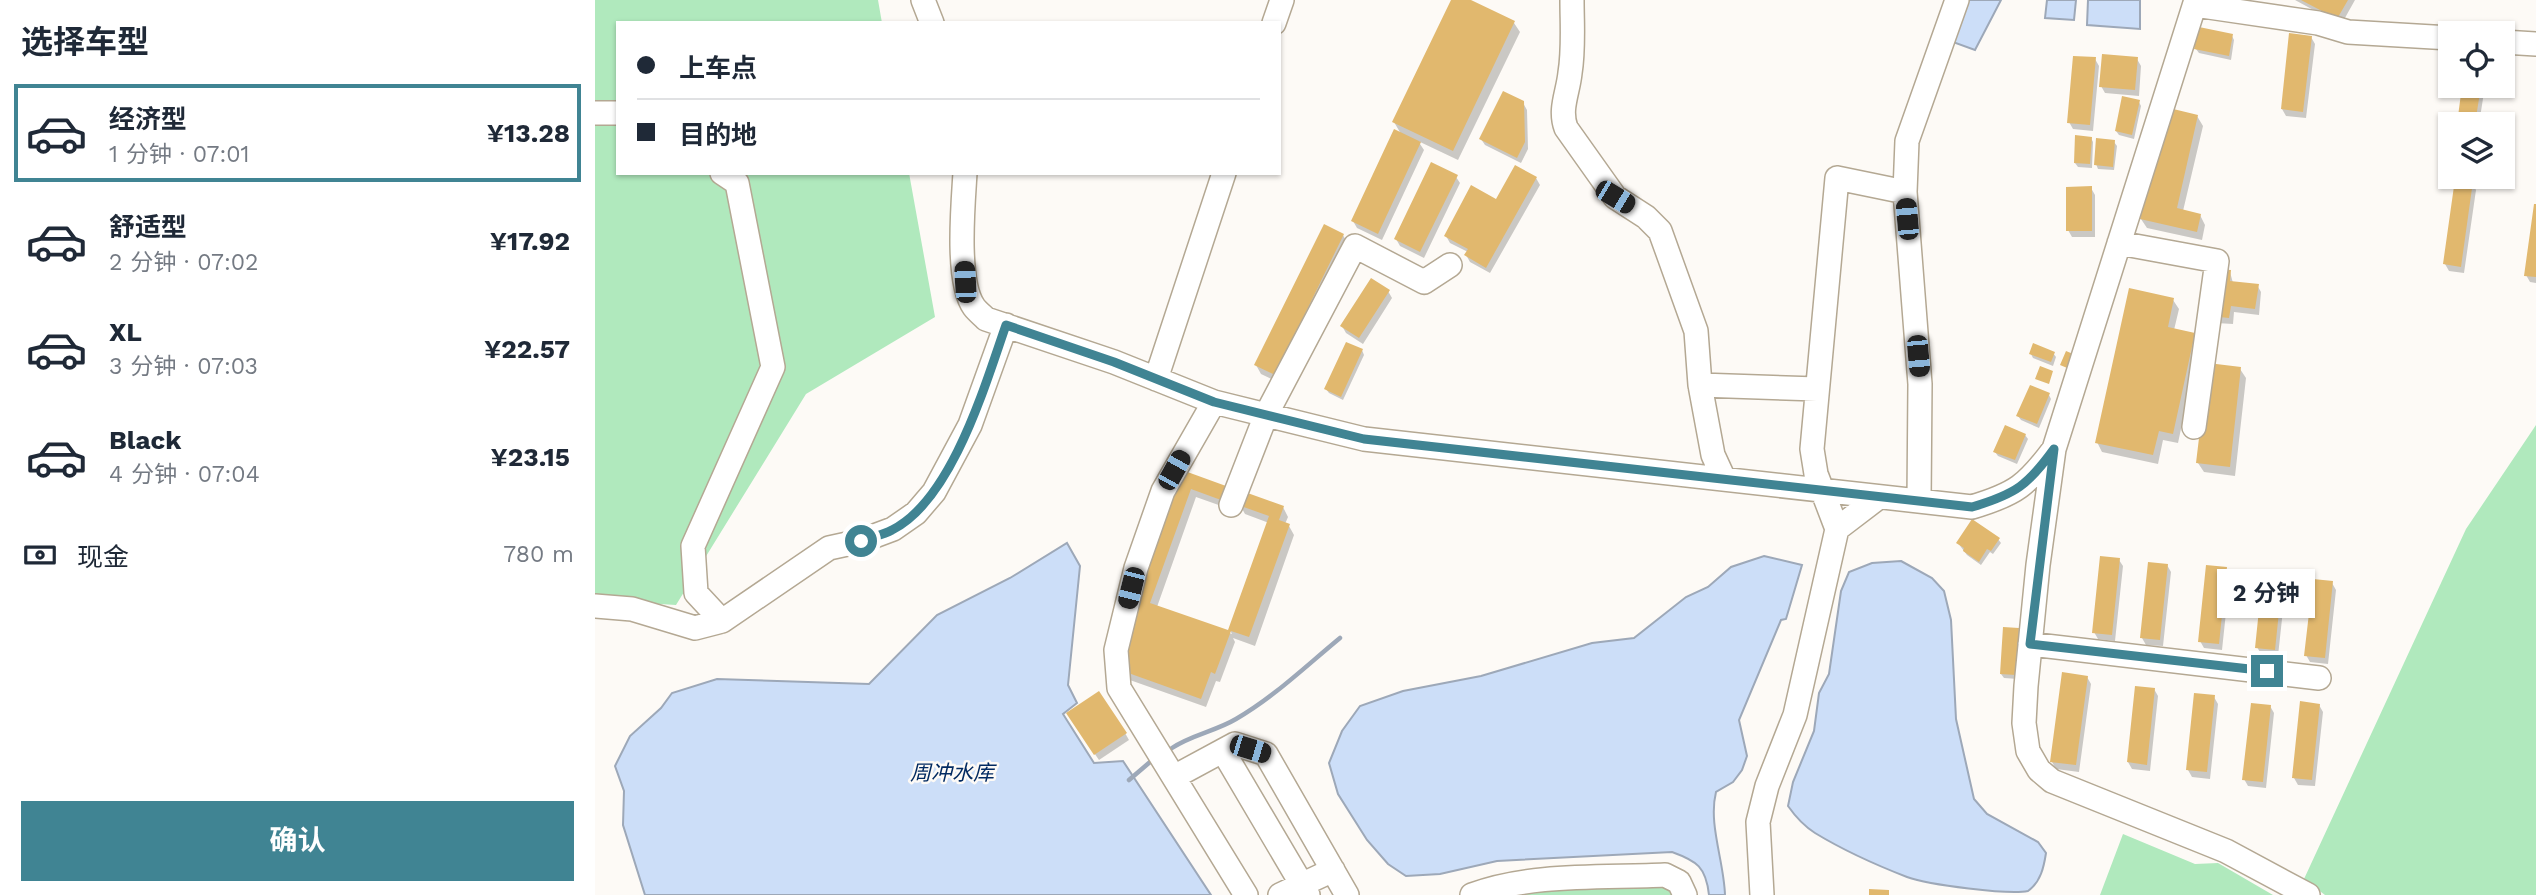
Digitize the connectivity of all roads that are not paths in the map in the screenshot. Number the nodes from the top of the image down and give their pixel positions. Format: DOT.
graph roads {
  1 [pos="923,0"];
  2 [pos="1282,0"];
  3 [pos="1571,0"];
  4 [pos="1957,0"];
  5 [pos="2195,2"];
  6 [pos="931,21"];
  7 [pos="1276,21"];
  8 [pos="2438,37"];
  9 [pos="2515,42"];
  10 [pos="2536,44"];
  11 [pos="595,113"];
  12 [pos="616,113"];
  13 [pos="725,175"];
  14 [pos="965,175"];
  15 [pos="1223,175"];
  16 [pos="1905,192"];
  17 [pos="2119,243"];
  18 [pos="1450,265"];
  19 [pos="1006,325"];
  20 [pos="1156,379"];
  21 [pos="1700,385"];
  22 [pos="1817,389"];
  23 [pos="1214,402"];
  24 [pos="1266,415"];
  25 [pos="2194,427"];
  26 [pos="2054,449"];
  27 [pos="1724,480"];
  28 [pos="1824,491"];
  29 [pos="1879,497"];
  30 [pos="1919,501"];
  31 [pos="1231,505"];
  32 [pos="1837,529"];
  33 [pos="595,607"];
  34 [pos="722,621"];
  35 [pos="2030,644"];
  36 [pos="2319,678"];
  37 [pos="1223,751"];
  38 [pos="1170,770"];
  39 [pos="1333,870"];
  40 [pos="1305,890"];
  41 [pos="1246,895"];
  42 [pos="1280,895"];
  43 [pos="1347,895"];
  44 [pos="1472,895"];
  45 [pos="1685,895"];
  46 [pos="1762,895"];
  47 [pos="2308,895"];
  1 -- 6 [label="street"];
  2 -- 7 [label="street"];
  3 -- 21 [label="street"];
  4 -- 16 [label="street"];
  5 -- 8 [label="street"];
  5 -- 17 [label="street"];
  9 -- 10 [label="street"];
  11 -- 12 [label="street"];
  13 -- 34 [label="street"];
  14 -- 19 [label="street"];
  15 -- 20 [label="street"];
  16 -- 22 [label="street"];
  16 -- 30 [label="street"];
  17 -- 25 [label="street"];
  17 -- 26 [label="street"];
  18 -- 24 [label="street"];
  19 -- 20 [label="street"];
  19 -- 34 [label="street"];
  20 -- 23 [label="street"];
  21 -- 22 [label="street"];
  21 -- 27 [label="street"];
  22 -- 28 [label="street"];
  23 -- 24 [label="street"];
  23 -- 38 [label="street"];
  24 -- 27 [label="street"];
  24 -- 31 [label="street"];
  26 -- 30 [label="street"];
  26 -- 35 [label="street"];
  27 -- 28 [label="street"];
  28 -- 29 [label="street"];
  28 -- 32 [label="street"];
  29 -- 30 [label="street"];
  29 -- 32 [label="street"];
  32 -- 46 [label="street"];
  33 -- 34 [label="street"];
  35 -- 36 [label="street"];
  35 -- 47 [label="street"];
  37 -- 38 [label="street"];
  37 -- 39 [label="street"];
  37 -- 40 [label="street"];
  38 -- 41 [label="street"];
  39 -- 40 [label="street"];
  39 -- 43 [label="street"];
  40 -- 42 [label="street"];
  44 -- 45 [label="street"];
}
